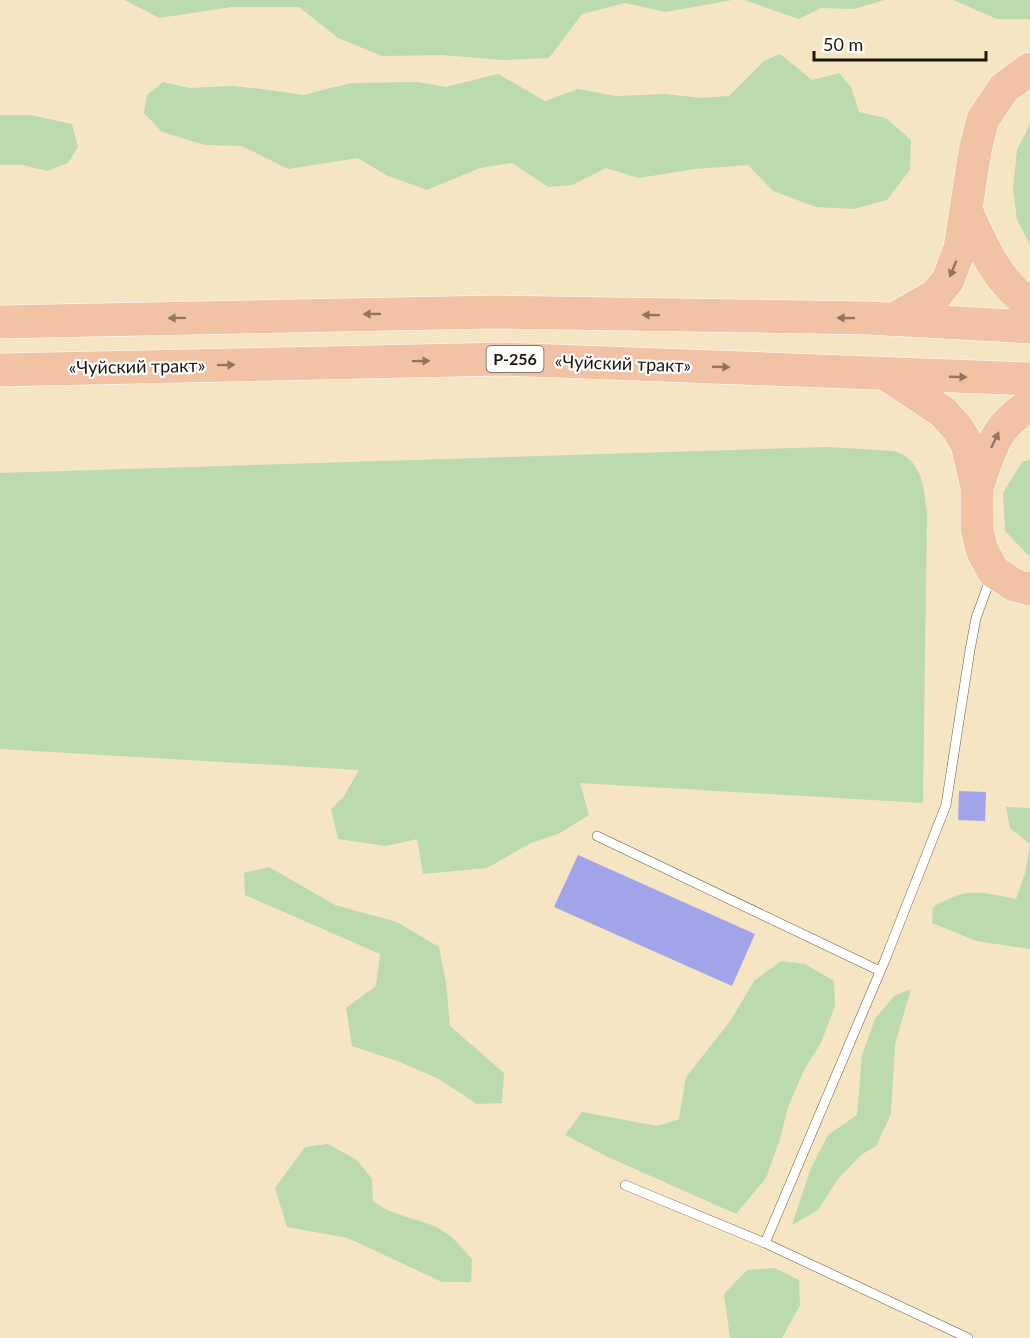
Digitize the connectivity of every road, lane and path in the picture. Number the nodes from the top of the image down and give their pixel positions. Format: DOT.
graph roads {
  1 [pos="1030,69"];
  2 [pos="967,212"];
  3 [pos="1030,304"];
  4 [pos="892,320"];
  5 [pos="0,322"];
  6 [pos="1030,327"];
  7 [pos="0,370"];
  8 [pos="886,374"];
  9 [pos="1030,379"];
  10 [pos="1030,405"];
  11 [pos="977,488"];
  12 [pos="993,572"];
  13 [pos="1030,589"];
  14 [pos="597,836"];
  15 [pos="880,971"];
  16 [pos="625,1185"];
  17 [pos="765,1243"];
  18 [pos="968,1338"];
  1 -- 2 [label="highway"];
  2 -- 3 [label="highway"];
  2 -- 4 [label="highway, one-way"];
  4 -- 5 [label="highway, one-way"];
  4 -- 6 [label="highway"];
  7 -- 8 [label="highway, «Чуйский тракт» / Р-256, one-way"];
  8 -- 9 [label="highway, «Чуйский тракт» / Р-256, one-way"];
  8 -- 11 [label="highway"];
  11 -- 10 [label="highway, one-way"];
  11 -- 12 [label="highway"];
  12 -- 13 [label="highway"];
  12 -- 15 [label="lane"];
  14 -- 15 [label="lane"];
  15 -- 17 [label="lane"];
  16 -- 17 [label="lane"];
  17 -- 18 [label="lane"];
}
